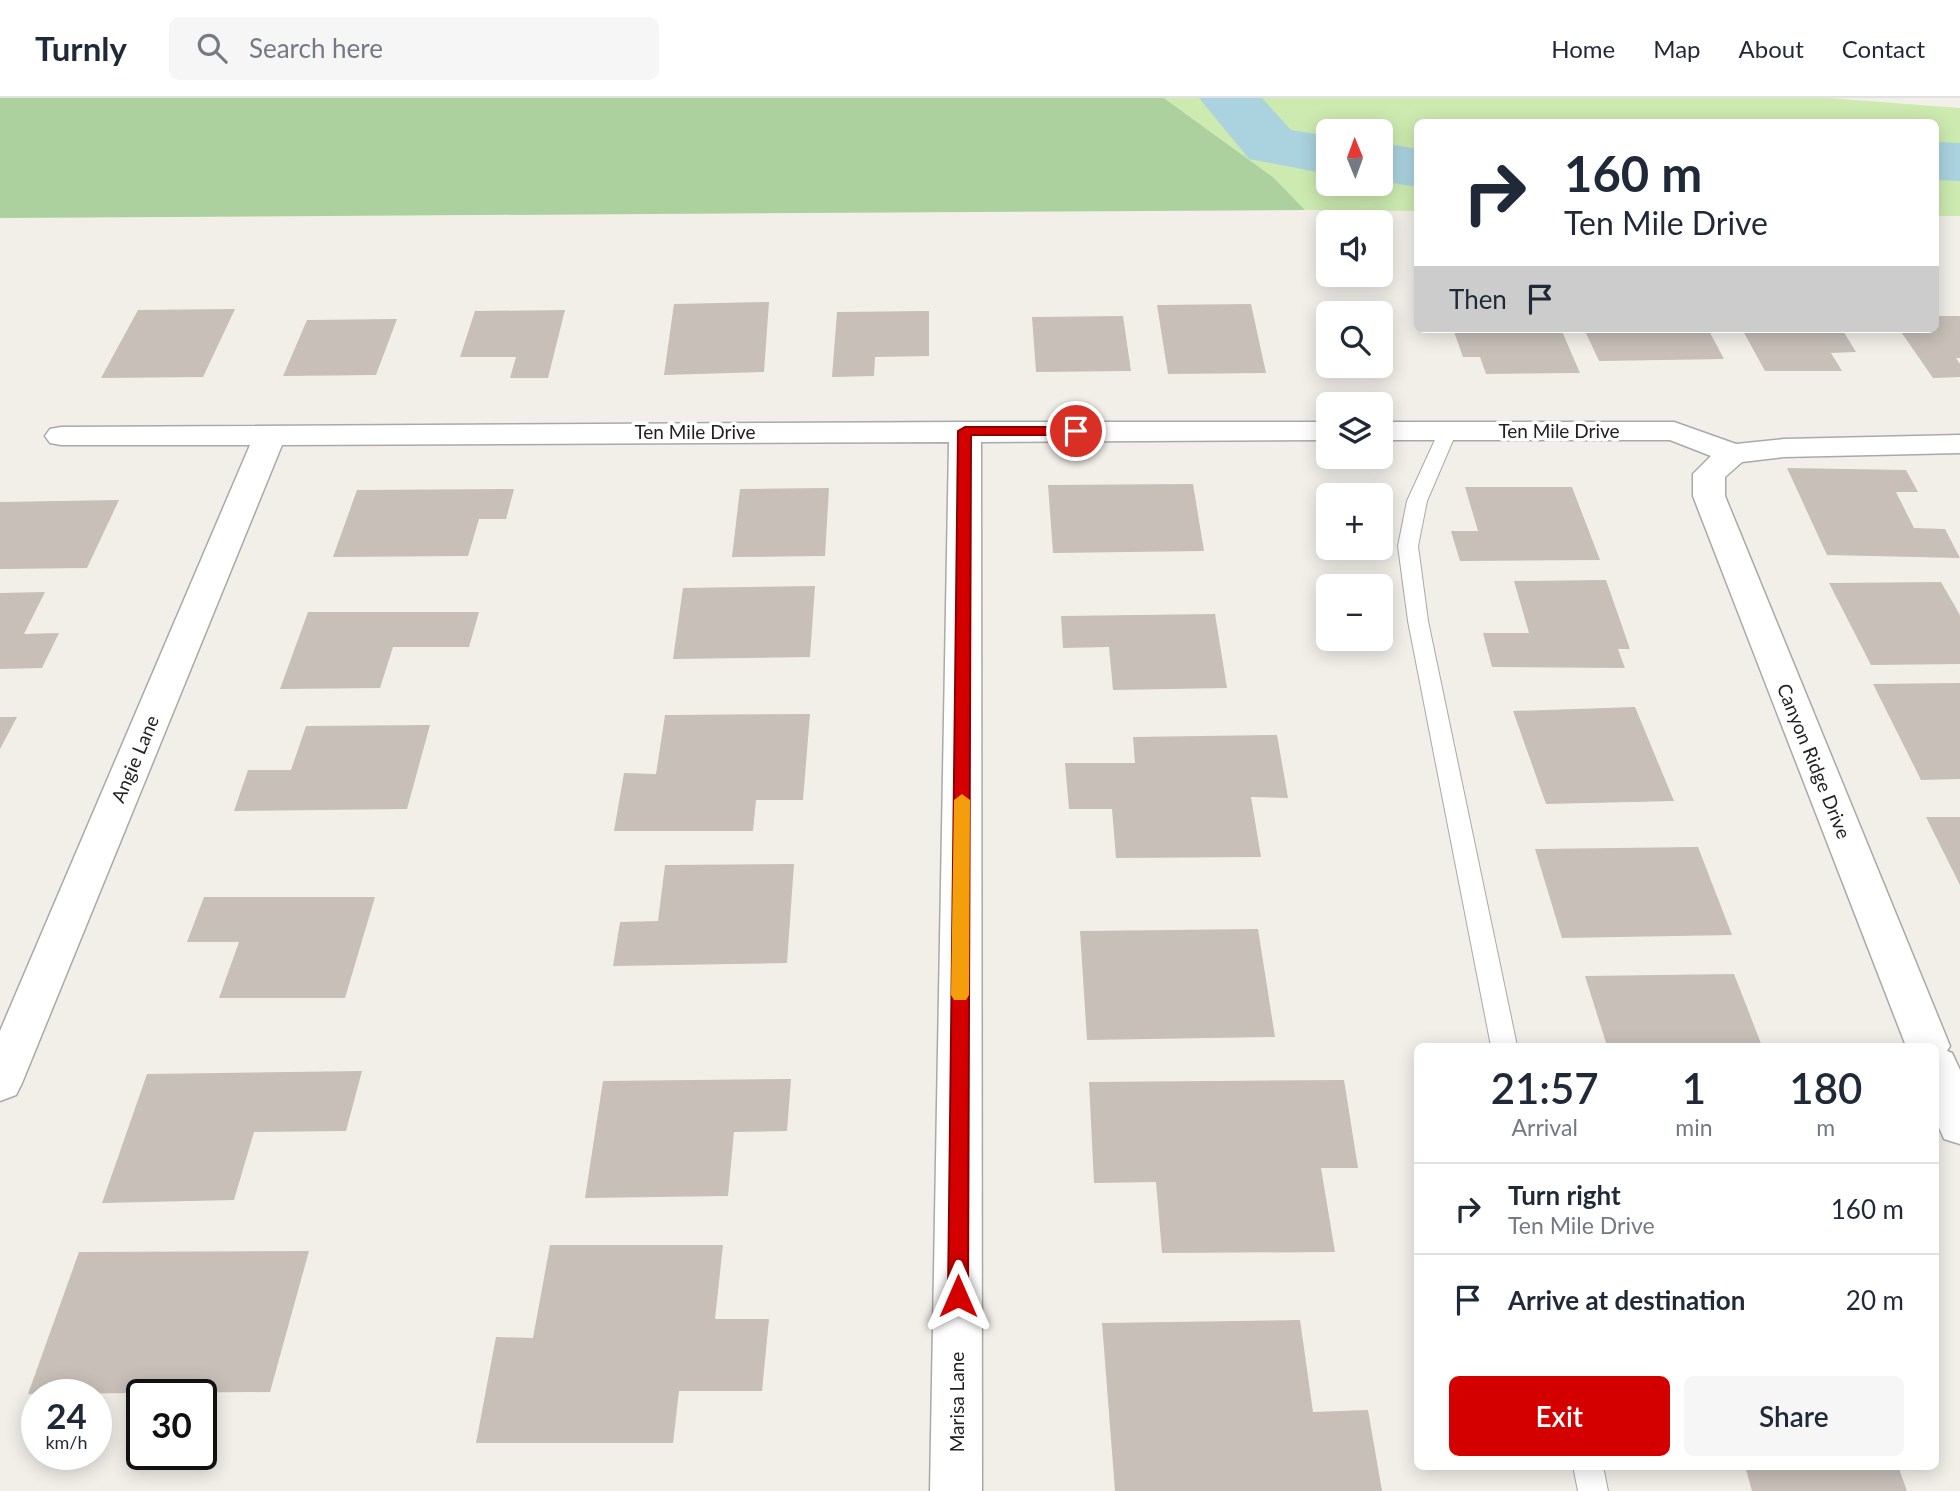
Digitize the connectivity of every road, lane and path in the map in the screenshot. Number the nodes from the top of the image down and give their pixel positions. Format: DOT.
graph roads {
  1 [pos="965,431"];
  2 [pos="1316,431"];
  3 [pos="1393,431"];
  4 [pos="1448,431"];
  5 [pos="271,435"];
  6 [pos="61,436"];
  7 [pos="1960,444"];
  8 [pos="1721,464"];
  9 [pos="1503,1043"];
  10 [pos="1927,1043"];
  11 [pos="1939,1073"];
  12 [pos="0,1083"];
  13 [pos="1960,1126"];
  14 [pos="1589,1470"];
  15 [pos="956,1491"];
  16 [pos="1592,1491"];
  1 -- 2 [label="street, Ten Mile Drive"];
  1 -- 5 [label="street, Ten Mile Drive"];
  1 -- 15 [label="street, Marisa Lane"];
  3 -- 4 [label="street, Ten Mile Drive"];
  4 -- 8 [label="street, Ten Mile Drive"];
  4 -- 9 [label="lane"];
  5 -- 6 [label="street, Ten Mile Drive"];
  5 -- 12 [label="street, Angie Lane"];
  7 -- 8 [label="street, Ten Mile Drive"];
  8 -- 10 [label="street, Canyon Ridge Drive"];
  11 -- 13 [label="street"];
  14 -- 16 [label="lane"];
}
